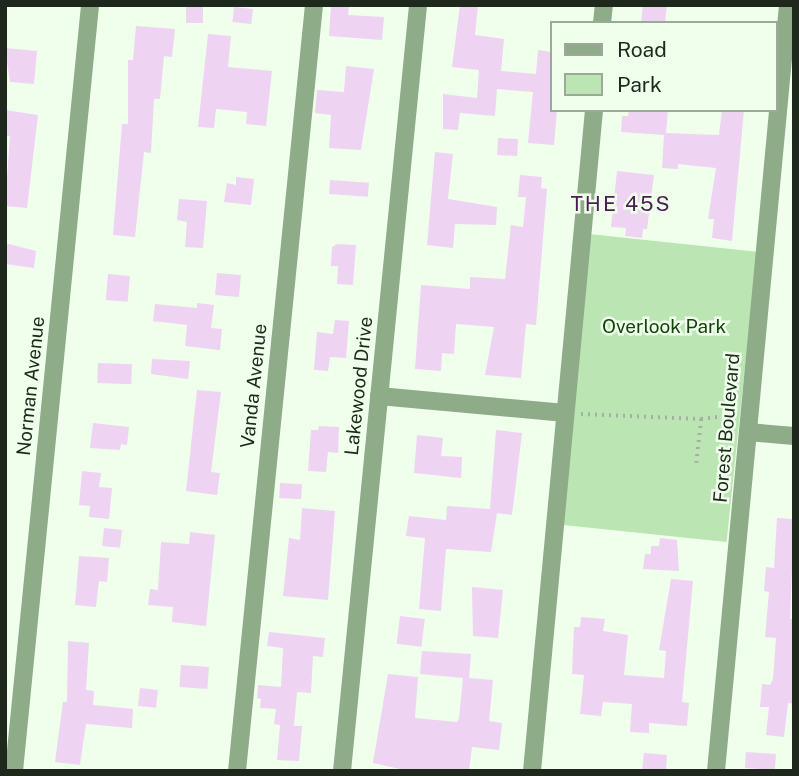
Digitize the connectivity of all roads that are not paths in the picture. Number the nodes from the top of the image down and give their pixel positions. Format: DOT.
graph roads {
  1 [pos="90,5"];
  2 [pos="314,5"];
  3 [pos="418,5"];
  4 [pos="788,5"];
  5 [pos="594,112"];
  6 [pos="379,396"];
  7 [pos="565,413"];
  8 [pos="749,423"];
  9 [pos="794,436"];
  10 [pos="14,771"];
  11 [pos="237,771"];
  12 [pos="342,771"];
  13 [pos="531,771"];
  14 [pos="716,771"];
  1 -- 10 [label="street, Norman Avenue"];
  2 -- 11 [label="street, Vanda Avenue"];
  3 -- 6 [label="street, Lakewood Drive"];
  4 -- 8 [label="street, Forest Boulevard"];
  5 -- 7 [label="street"];
  6 -- 7 [label="street"];
  6 -- 12 [label="street, Lakewood Drive"];
  7 -- 13 [label="street"];
  8 -- 9 [label="street"];
  8 -- 14 [label="street, Forest Boulevard"];
}
